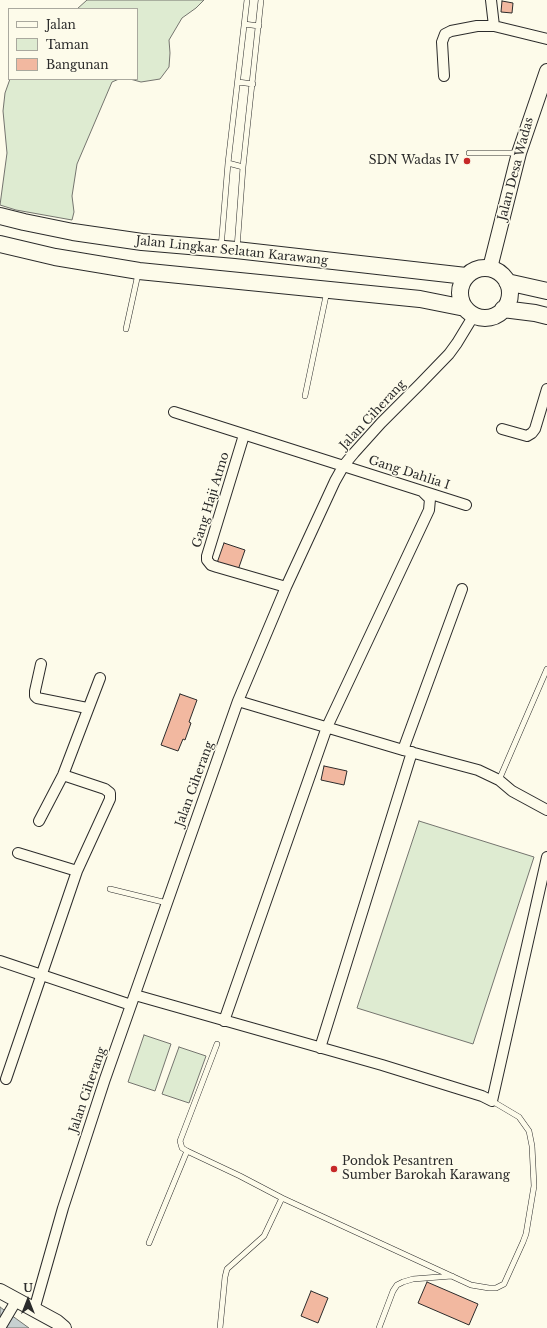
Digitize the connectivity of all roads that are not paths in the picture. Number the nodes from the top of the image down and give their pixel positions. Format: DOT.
graph roads {
  1 [pos="247,0"];
  2 [pos="261,0"];
  3 [pos="491,0"];
  4 [pos="244,24"];
  5 [pos="258,26"];
  6 [pos="494,26"];
  7 [pos="547,39"];
  8 [pos="547,71"];
  9 [pos="444,76"];
  10 [pos="238,82"];
  11 [pos="253,84"];
  12 [pos="469,153"];
  13 [pos="519,153"];
  14 [pos="228,163"];
  15 [pos="243,166"];
  16 [pos="0,216"];
  17 [pos="0,244"];
  18 [pos="220,249"];
  19 [pos="236,250"];
  20 [pos="490,268"];
  21 [pos="139,271"];
  22 [pos="466,276"];
  23 [pos="507,282"];
  24 [pos="327,290"];
  25 [pos="547,291"];
  26 [pos="504,309"];
  27 [pos="469,312"];
  28 [pos="547,316"];
  29 [pos="126,329"];
  30 [pos="547,389"];
  31 [pos="305,396"];
  32 [pos="174,412"];
  33 [pos="502,429"];
  34 [pos="244,434"];
  35 [pos="344,465"];
  36 [pos="423,492"];
  37 [pos="466,505"];
  38 [pos="286,587"];
  39 [pos="462,589"];
  40 [pos="41,664"];
  41 [pos="547,670"];
  42 [pos="100,678"];
  43 [pos="238,701"];
  44 [pos="88,708"];
  45 [pos="327,727"];
  46 [pos="407,751"];
  47 [pos="63,775"];
  48 [pos="499,780"];
  49 [pos="547,810"];
  50 [pos="39,821"];
  51 [pos="18,853"];
  52 [pos="547,857"];
  53 [pos="77,871"];
  54 [pos="110,889"];
  55 [pos="167,903"];
  56 [pos="0,962"];
  57 [pos="42,975"];
  58 [pos="135,995"];
  59 [pos="131,1005"];
  60 [pos="224,1021"];
  61 [pos="218,1044"];
  62 [pos="320,1048"];
  63 [pos="6,1079"];
  64 [pos="492,1101"];
  65 [pos="186,1151"];
  66 [pos="282,1198"];
  67 [pos="149,1243"];
  68 [pos="452,1276"];
  69 [pos="0,1291"];
  70 [pos="16,1301"];
  71 [pos="34,1310"];
  72 [pos="2,1324"];
  73 [pos="64,1328"];
  74 [pos="220,1328"];
  75 [pos="379,1328"];
  1 -- 4 [label="lane"];
  2 -- 5 [label="lane"];
  3 -- 6 [label="street"];
  4 -- 5 [label="lane"];
  4 -- 10 [label="lane"];
  5 -- 11 [label="lane"];
  6 -- 7 [label="street"];
  6 -- 9 [label="street"];
  8 -- 13 [label="main road, Jalan Desa Wadas"];
  10 -- 11 [label="lane"];
  10 -- 14 [label="lane"];
  11 -- 15 [label="lane"];
  12 -- 13 [label="lane"];
  13 -- 20 [label="main road, Jalan Desa Wadas"];
  14 -- 15 [label="lane"];
  14 -- 18 [label="lane"];
  15 -- 19 [label="lane"];
  16 -- 18 [label="main road, Jalan Lingkar Selatan Karawang"];
  17 -- 21 [label="main road"];
  18 -- 19 [label="main road, Jalan Lingkar Selatan Karawang"];
  19 -- 22 [label="main road, Jalan Lingkar Selatan Karawang"];
  20 -- 22 [label="main road"];
  20 -- 23 [label="main road"];
  21 -- 24 [label="main road"];
  21 -- 29 [label="lane"];
  22 -- 27 [label="main road"];
  23 -- 25 [label="main road"];
  23 -- 26 [label="main road"];
  24 -- 27 [label="main road"];
  24 -- 31 [label="lane"];
  26 -- 27 [label="main road"];
  26 -- 28 [label="main road"];
  27 -- 35 [label="street, Jalan Ciherang"];
  30 -- 33 [label="street"];
  32 -- 34 [label="street, Gang Dahlia I"];
  34 -- 35 [label="street, Gang Dahlia I"];
  34 -- 38 [label="street, Gang Haji Atmo"];
  35 -- 36 [label="street, Gang Dahlia I"];
  35 -- 38 [label="street, Jalan Ciherang"];
  36 -- 37 [label="street, Gang Dahlia I"];
  36 -- 45 [label="street"];
  38 -- 43 [label="street, Jalan Ciherang"];
  39 -- 46 [label="street"];
  40 -- 44 [label="street"];
  41 -- 48 [label="lane"];
  42 -- 44 [label="street"];
  43 -- 45 [label="street"];
  43 -- 55 [label="street, Jalan Ciherang"];
  44 -- 47 [label="street"];
  45 -- 46 [label="street"];
  45 -- 60 [label="street"];
  46 -- 48 [label="street"];
  46 -- 62 [label="street"];
  47 -- 50 [label="street"];
  47 -- 53 [label="street"];
  48 -- 49 [label="street"];
  51 -- 53 [label="street"];
  52 -- 64 [label="street"];
  53 -- 57 [label="street"];
  54 -- 55 [label="lane"];
  55 -- 58 [label="street, Jalan Ciherang"];
  56 -- 57 [label="street"];
  57 -- 59 [label="street"];
  57 -- 63 [label="street"];
  58 -- 59 [label="street, Jalan Ciherang"];
  58 -- 60 [label="street"];
  59 -- 71 [label="street, Jalan Ciherang"];
  60 -- 62 [label="street"];
  61 -- 65 [label="lane"];
  62 -- 64 [label="street"];
  64 -- 68 [label="lane"];
  65 -- 66 [label="lane"];
  65 -- 67 [label="lane"];
  66 -- 68 [label="lane"];
  66 -- 74 [label="lane"];
  68 -- 75 [label="lane"];
  69 -- 70 [label="main road"];
  70 -- 71 [label="main road"];
  70 -- 72 [label="street"];
  71 -- 73 [label="main road"];
}
